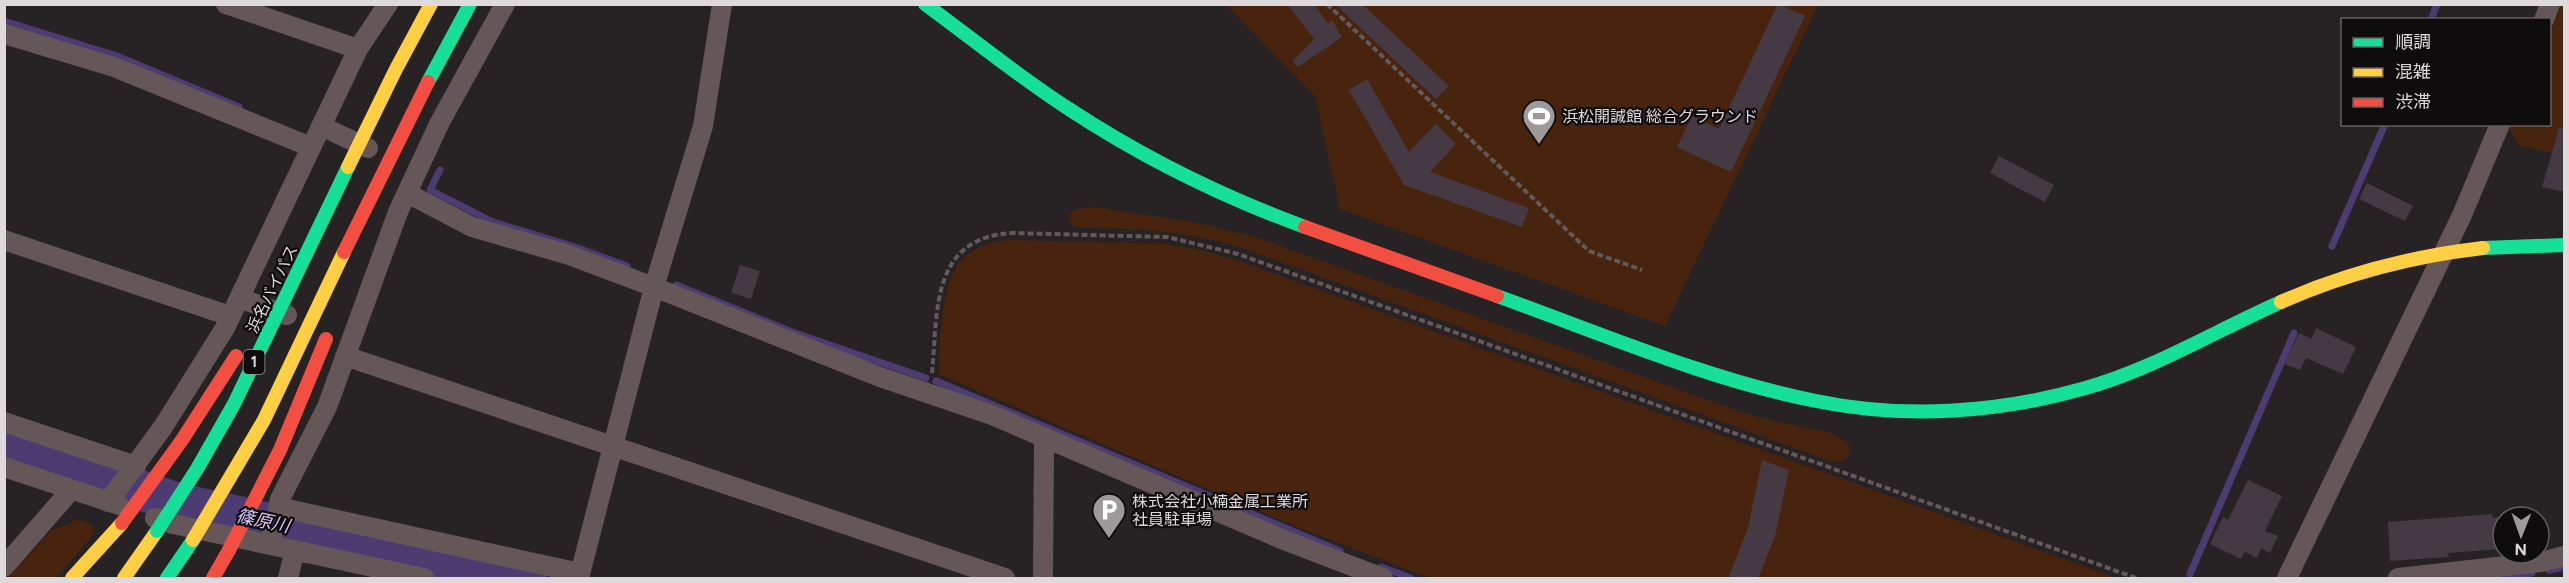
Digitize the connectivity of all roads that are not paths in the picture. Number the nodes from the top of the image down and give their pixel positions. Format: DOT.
graph roads {
  1 [pos="226,4"];
  2 [pos="388,4"];
  3 [pos="432,4"];
  4 [pos="470,4"];
  5 [pos="504,4"];
  6 [pos="722,4"];
  7 [pos="925,4"];
  8 [pos="4,33"];
  9 [pos="358,49"];
  10 [pos="321,126"];
  11 [pos="2499,126"];
  12 [pos="310,147"];
  13 [pos="417,171"];
  14 [pos="340,186"];
  15 [pos="407,193"];
  16 [pos="370,200"];
  17 [pos="4,240"];
  18 [pos="2565,245"];
  19 [pos="2444,253"];
  20 [pos="279,278"];
  21 [pos="343,285"];
  22 [pos="654,287"];
  23 [pos="239,298"];
  24 [pos="268,298"];
  25 [pos="230,316"];
  26 [pos="256,319"];
  27 [pos="329,329"];
  28 [pos="352,338"];
  29 [pos="245,340"];
  30 [pos="345,356"];
  31 [pos="4,422"];
  32 [pos="1046,438"];
  33 [pos="613,446"];
  34 [pos="148,449"];
  35 [pos="4,467"];
  36 [pos="133,470"];
  37 [pos="71,490"];
  38 [pos="111,498"];
  39 [pos="280,503"];
  40 [pos="271,540"];
  41 [pos="295,550"];
  42 [pos="2565,556"];
  43 [pos="4,567"];
  44 [pos="2541,570"];
  45 [pos="579,577"];
  46 [pos="72,579"];
  47 [pos="124,579"];
  48 [pos="167,579"];
  49 [pos="213,579"];
  50 [pos="288,579"];
  51 [pos="424,579"];
  52 [pos="1005,579"];
  53 [pos="1043,579"];
  54 [pos="1383,579"];
  55 [pos="2287,579"];
  56 [pos="2398,579"];
  1 -- 9 [label="street"];
  2 -- 9 [label="street"];
  3 -- 14 [label="main road, 浜名バイパス / 1, bridge"];
  4 -- 16 [label="main road, 1, bridge"];
  5 -- 13 [label="street"];
  6 -- 22 [label="street"];
  7 -- 19 [label="main road"];
  8 -- 12 [label="street"];
  9 -- 10 [label="street"];
  10 -- 12 [label="street"];
  10 -- 13 [label="street"];
  11 -- 19 [label="street"];
  12 -- 23 [label="street"];
  13 -- 15 [label="street"];
  14 -- 20 [label="main road, bridge"];
  14 -- 47 [label="main road, 浜名バイパス / 1, bridge"];
  15 -- 22 [label="street"];
  15 -- 28 [label="street"];
  16 -- 21 [label="main road, bridge"];
  16 -- 48 [label="main road, 1, bridge"];
  17 -- 25 [label="street"];
  18 -- 19 [label="main road"];
  19 -- 55 [label="street"];
  22 -- 32 [label="street"];
  22 -- 33 [label="street"];
  23 -- 25 [label="street"];
  23 -- 28 [label="street"];
  24 -- 26 [label="main road"];
  25 -- 34 [label="street"];
  27 -- 49 [label="main road, bridge"];
  28 -- 30 [label="street"];
  29 -- 46 [label="main road, bridge"];
  30 -- 33 [label="street"];
  30 -- 39 [label="street"];
  31 -- 36 [label="street"];
  32 -- 53 [label="street"];
  32 -- 54 [label="street"];
  33 -- 45 [label="street"];
  33 -- 52 [label="street"];
  34 -- 36 [label="street"];
  34 -- 39 [label="street"];
  35 -- 37 [label="street"];
  36 -- 38 [label="street"];
  37 -- 38 [label="street"];
  37 -- 43 [label="street"];
  38 -- 40 [label="street"];
  39 -- 40 [label="street"];
  39 -- 45 [label="street"];
  40 -- 41 [label="street"];
  41 -- 50 [label="street"];
  41 -- 51 [label="street"];
  42 -- 44 [label="street"];
  44 -- 56 [label="street"];
}
